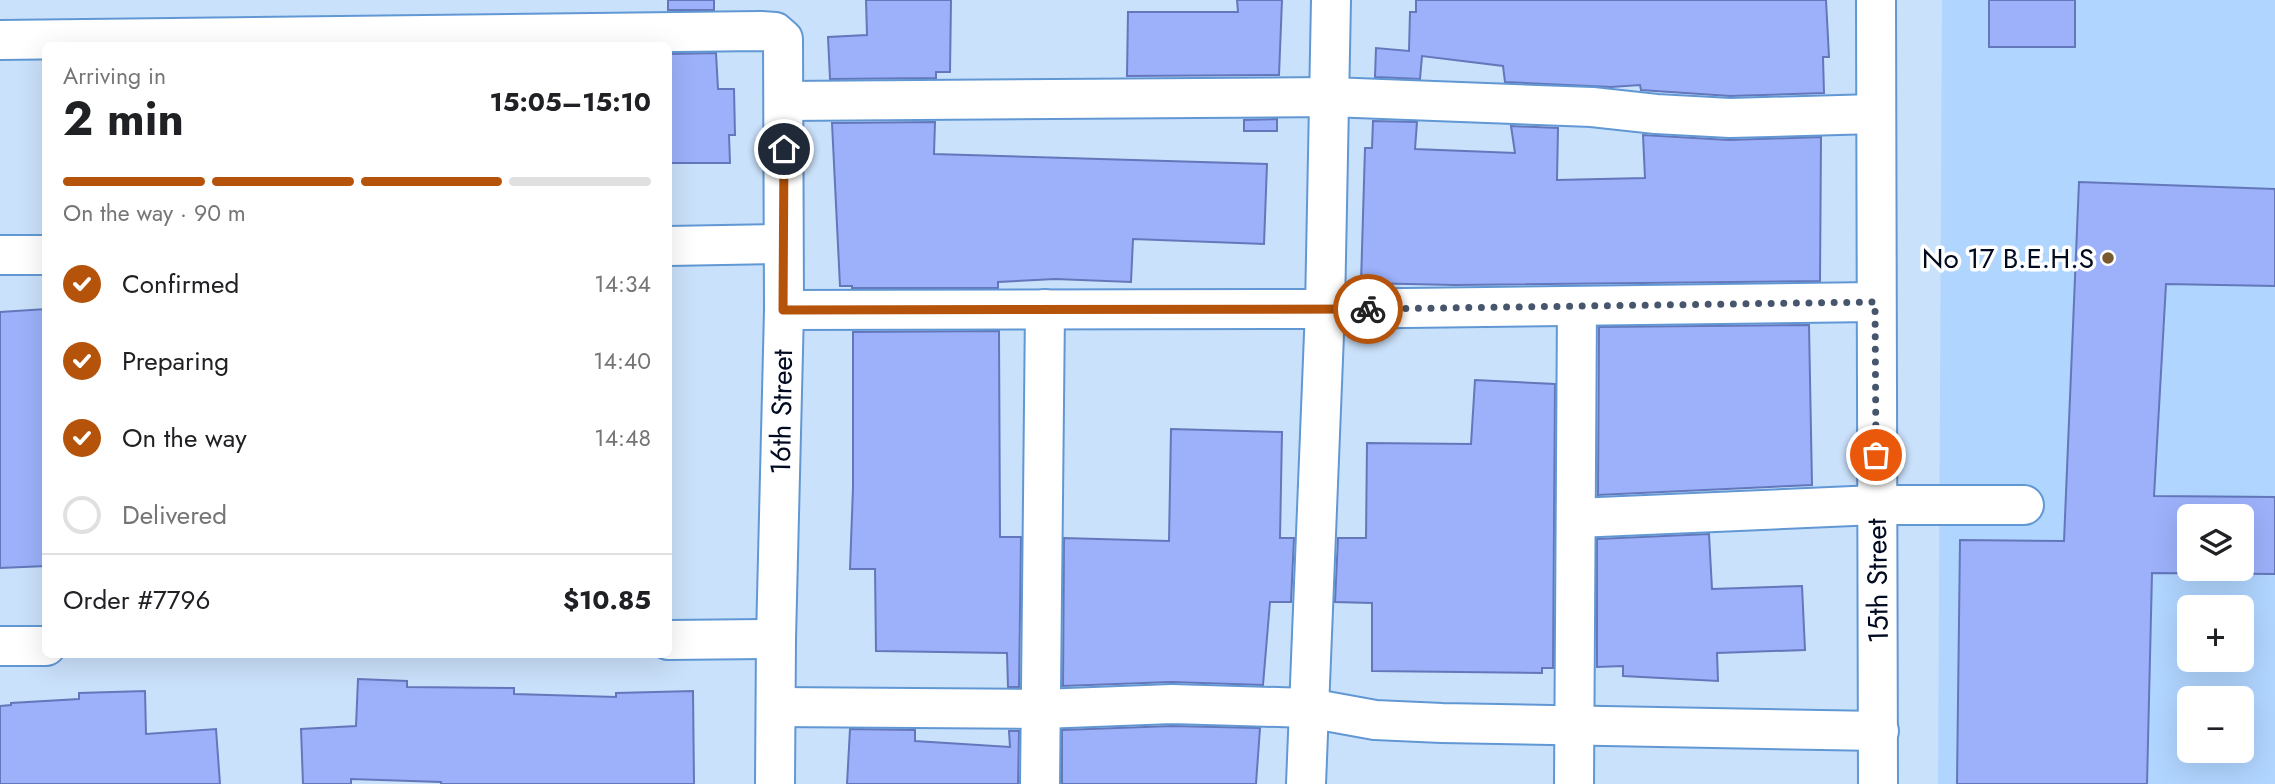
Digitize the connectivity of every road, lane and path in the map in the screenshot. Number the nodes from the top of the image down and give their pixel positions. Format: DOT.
graph roads {
  1 [pos="1331,0"];
  2 [pos="1876,0"];
  3 [pos="0,40"];
  4 [pos="1330,97"];
  5 [pos="785,101"];
  6 [pos="1875,114"];
  7 [pos="782,244"];
  8 [pos="672,246"];
  9 [pos="0,255"];
  10 [pos="42,255"];
  11 [pos="1875,302"];
  12 [pos="1577,306"];
  13 [pos="1045,309"];
  14 [pos="1325,309"];
  15 [pos="783,310"];
  16 [pos="1876,505"];
  17 [pos="2024,505"];
  18 [pos="1576,518"];
  19 [pos="776,639"];
  20 [pos="672,640"];
  21 [pos="0,646"];
  22 [pos="42,646"];
  23 [pos="776,707"];
  24 [pos="1309,708"];
  25 [pos="1042,709"];
  26 [pos="1574,726"];
  27 [pos="1879,732"];
  28 [pos="775,784"];
  29 [pos="1040,784"];
  30 [pos="1306,784"];
  31 [pos="1574,784"];
  32 [pos="1878,784"];
  1 -- 4 [label="street"];
  2 -- 6 [label="street, 15th Street"];
  3 -- 5 [label="street, 16th Street"];
  4 -- 5 [label="street"];
  4 -- 6 [label="street"];
  4 -- 14 [label="street"];
  5 -- 7 [label="street, 16th Street"];
  6 -- 11 [label="street, 15th Street"];
  7 -- 8 [label="street"];
  7 -- 15 [label="street, 16th Street"];
  9 -- 10 [label="street"];
  11 -- 12 [label="street"];
  11 -- 16 [label="street, 15th Street"];
  12 -- 14 [label="street"];
  12 -- 18 [label="street"];
  13 -- 14 [label="street"];
  13 -- 15 [label="street"];
  13 -- 25 [label="street"];
  14 -- 24 [label="street"];
  15 -- 19 [label="street, 16th Street"];
  16 -- 17 [label="street"];
  16 -- 18 [label="street"];
  16 -- 27 [label="street, 15th Street"];
  18 -- 26 [label="street"];
  19 -- 20 [label="street"];
  19 -- 23 [label="street, 16th Street"];
  21 -- 22 [label="street"];
  23 -- 25 [label="street"];
  23 -- 28 [label="street, 16th Street"];
  24 -- 25 [label="street"];
  24 -- 26 [label="street"];
  24 -- 30 [label="street"];
  25 -- 29 [label="street"];
  26 -- 27 [label="street"];
  26 -- 31 [label="street"];
  27 -- 32 [label="street, 15th Street"];
}
